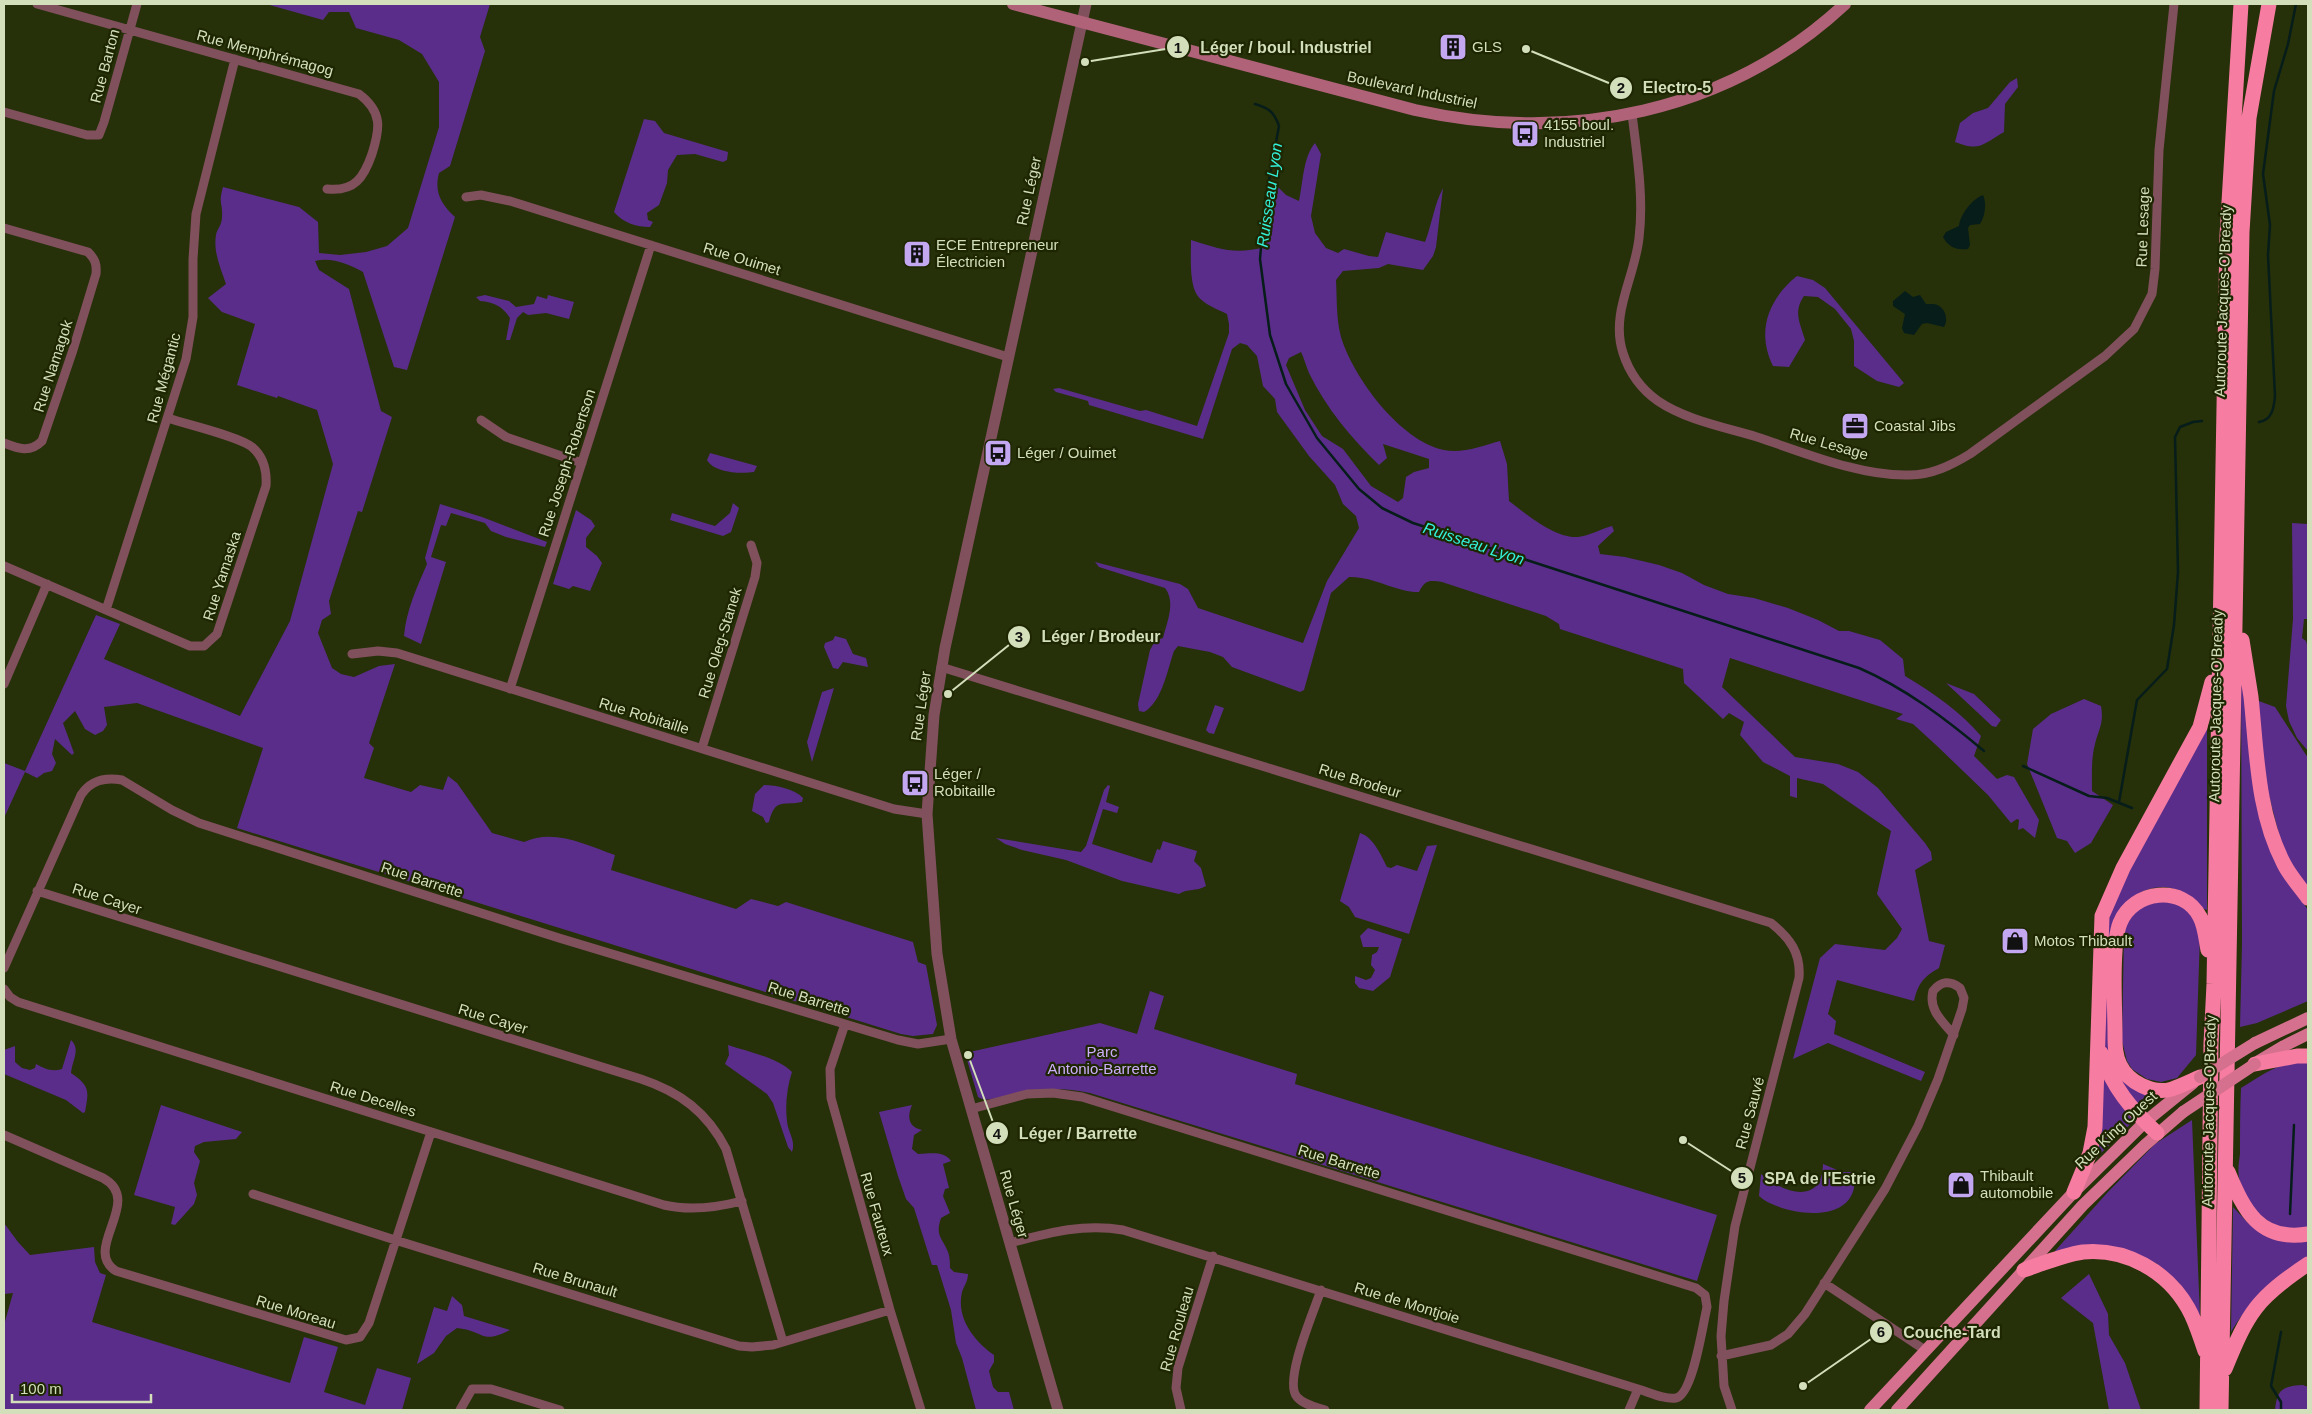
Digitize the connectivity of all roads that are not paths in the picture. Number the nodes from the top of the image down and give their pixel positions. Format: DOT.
graph roads {
  1 [pos="37,4"];
  2 [pos="137,4"];
  3 [pos="1014,4"];
  4 [pos="1086,4"];
  5 [pos="1845,4"];
  6 [pos="2174,4"];
  7 [pos="2241,4"];
  8 [pos="2269,4"];
  9 [pos="1082,23"];
  10 [pos="130,29"];
  11 [pos="235,59"];
  12 [pos="4,112"];
  13 [pos="1632,114"];
  14 [pos="327,189"];
  15 [pos="466,197"];
  16 [pos="4,228"];
  17 [pos="651,245"];
  18 [pos="1008,357"];
  19 [pos="168,418"];
  20 [pos="481,420"];
  21 [pos="4,443"];
  22 [pos="582,463"];
  23 [pos="751,545"];
  24 [pos="4,566"];
  25 [pos="47,584"];
  26 [pos="2235,597"];
  27 [pos="106,610"];
  28 [pos="2220,626"];
  29 [pos="352,654"];
  30 [pos="941,667"];
  31 [pos="4,684"];
  32 [pos="510,689"];
  33 [pos="702,748"];
  34 [pos="927,814"];
  35 [pos="37,891"];
  36 [pos="2308,898"];
  37 [pos="1771,922"];
  38 [pos="4,968"];
  39 [pos="2214,984"];
  40 [pos="4,989"];
  41 [pos="2308,1018"];
  42 [pos="845,1024"];
  43 [pos="2308,1034"];
  44 [pos="1954,1035"];
  45 [pos="2098,1037"];
  46 [pos="951,1039"];
  47 [pos="2308,1056"];
  48 [pos="2255,1064"];
  49 [pos="2200,1077"];
  50 [pos="2183,1088"];
  51 [pos="971,1109"];
  52 [pos="2145,1122"];
  53 [pos="431,1132"];
  54 [pos="2157,1133"];
  55 [pos="4,1135"];
  56 [pos="2225,1166"];
  57 [pos="2074,1192"];
  58 [pos="253,1194"];
  59 [pos="742,1201"];
  60 [pos="2308,1234"];
  61 [pos="395,1240"];
  62 [pos="1010,1243"];
  63 [pos="1213,1256"];
  64 [pos="2308,1264"];
  65 [pos="2024,1270"];
  66 [pos="1824,1283"];
  67 [pos="1696,1288"];
  68 [pos="1321,1290"];
  69 [pos="890,1310"];
  70 [pos="783,1342"];
  71 [pos="1925,1350"];
  72 [pos="1721,1356"];
  73 [pos="2209,1361"];
  74 [pos="2222,1377"];
  75 [pos="1638,1389"];
  76 [pos="460,1410"];
  77 [pos="560,1410"];
  78 [pos="921,1410"];
  79 [pos="1058,1410"];
  80 [pos="1181,1410"];
  81 [pos="1325,1410"];
  82 [pos="1629,1410"];
  83 [pos="1732,1410"];
  84 [pos="1870,1410"];
  85 [pos="1897,1410"];
  86 [pos="2207,1410"];
  87 [pos="2221,1410"];
  1 -- 10 [label="street, Rue Memphrémagog"];
  2 -- 10 [label="street, Rue Barton"];
  3 -- 9 [label="main road, Boulevard Industriel"];
  4 -- 9 [label="street, Rue Léger"];
  5 -- 13 [label="main road, Boulevard Industriel"];
  6 -- 13 [label="street, Rue Lesage"];
  7 -- 28 [label="highway, Autoroute Jacques-O'Bready"];
  8 -- 26 [label="highway, Autoroute Jacques-O'Bready"];
  9 -- 13 [label="main road, Boulevard Industriel"];
  9 -- 18 [label="street, Rue Léger"];
  10 -- 11 [label="street, Rue Memphrémagog"];
  10 -- 12 [label="street, Rue Barton"];
  11 -- 14 [label="street, Rue Memphrémagog"];
  11 -- 19 [label="street, Rue Mégantic"];
  15 -- 17 [label="street, Rue Ouimet"];
  16 -- 21 [label="street, Rue Namagok"];
  17 -- 18 [label="street, Rue Ouimet"];
  17 -- 22 [label="street, Rue Joseph-Robertson"];
  18 -- 30 [label="street, Rue Léger"];
  19 -- 27 [label="street, Rue Mégantic"];
  19 -- 27 [label="street, Rue Yamaska"];
  20 -- 22 [label="street"];
  22 -- 32 [label="street, Rue Joseph-Robertson"];
  23 -- 33 [label="street, Rue Oleg-Stanek"];
  24 -- 25 [label="street, Rue Yamaska"];
  25 -- 27 [label="street, Rue Yamaska"];
  25 -- 31 [label="street"];
  26 -- 36 [label="highway"];
  26 -- 56 [label="highway, Autoroute Jacques-O'Bready"];
  28 -- 39 [label="highway, Autoroute Jacques-O'Bready"];
  28 -- 45 [label="highway"];
  29 -- 32 [label="street, Rue Robitaille"];
  30 -- 34 [label="street, Rue Léger"];
  30 -- 37 [label="street, Rue Brodeur"];
  32 -- 33 [label="street, Rue Robitaille"];
  33 -- 34 [label="street, Rue Robitaille"];
  34 -- 46 [label="street, Rue Léger"];
  35 -- 38 [label="street, Rue Barrette"];
  35 -- 42 [label="street, Rue Barrette"];
  35 -- 59 [label="street, Rue Cayer"];
  37 -- 72 [label="street, Rue Sauvé"];
  39 -- 50 [label="highway"];
  39 -- 73 [label="highway, Autoroute Jacques-O'Bready"];
  40 -- 53 [label="street, Rue Decelles"];
  41 -- 49 [label="main road, bridge"];
  42 -- 46 [label="street, Rue Barrette"];
  42 -- 69 [label="street, Rue Fauteux"];
  43 -- 48 [label="main road, Rue King Ouest"];
  44 -- 44 [label="street"];
  44 -- 66 [label="street"];
  45 -- 52 [label="highway"];
  45 -- 57 [label="highway"];
  46 -- 51 [label="street, Rue Léger"];
  47 -- 48 [label="highway"];
  48 -- 54 [label="main road, Rue King Ouest, bridge"];
  49 -- 50 [label="highway"];
  50 -- 52 [label="main road, Rue King Ouest"];
  51 -- 62 [label="street, Rue Léger"];
  51 -- 67 [label="street, Rue Barrette"];
  52 -- 54 [label="highway"];
  52 -- 57 [label="main road, Rue King Ouest"];
  53 -- 59 [label="street, Rue Decelles"];
  53 -- 61 [label="street, Rue Moreau"];
  54 -- 65 [label="main road, Rue King Ouest"];
  55 -- 61 [label="street, Rue Moreau"];
  56 -- 60 [label="highway"];
  56 -- 74 [label="highway, Autoroute Jacques-O'Bready"];
  57 -- 71 [label="main road, Rue King Ouest"];
  58 -- 61 [label="street, Rue Brunault"];
  59 -- 70 [label="street, Rue Cayer"];
  61 -- 70 [label="street, Rue Brunault"];
  62 -- 63 [label="street, Rue de Montjoie"];
  62 -- 79 [label="street, Rue Léger"];
  63 -- 68 [label="street, Rue de Montjoie"];
  63 -- 80 [label="street, Rue Rouleau"];
  64 -- 74 [label="highway"];
  65 -- 73 [label="highway"];
  65 -- 85 [label="main road, Rue King Ouest"];
  66 -- 71 [label="street"];
  66 -- 72 [label="street"];
  67 -- 75 [label="street, Rue de Montjoie"];
  68 -- 75 [label="street, Rue de Montjoie"];
  68 -- 81 [label="street"];
  69 -- 70 [label="street, Rue Brunault"];
  69 -- 78 [label="street, Rue Fauteux"];
  71 -- 84 [label="main road, Rue King Ouest"];
  72 -- 83 [label="street, Rue Sauvé"];
  73 -- 86 [label="highway, Autoroute Jacques-O'Bready"];
  74 -- 87 [label="highway, Autoroute Jacques-O'Bready"];
  75 -- 82 [label="street"];
  76 -- 77 [label="street"];
}
